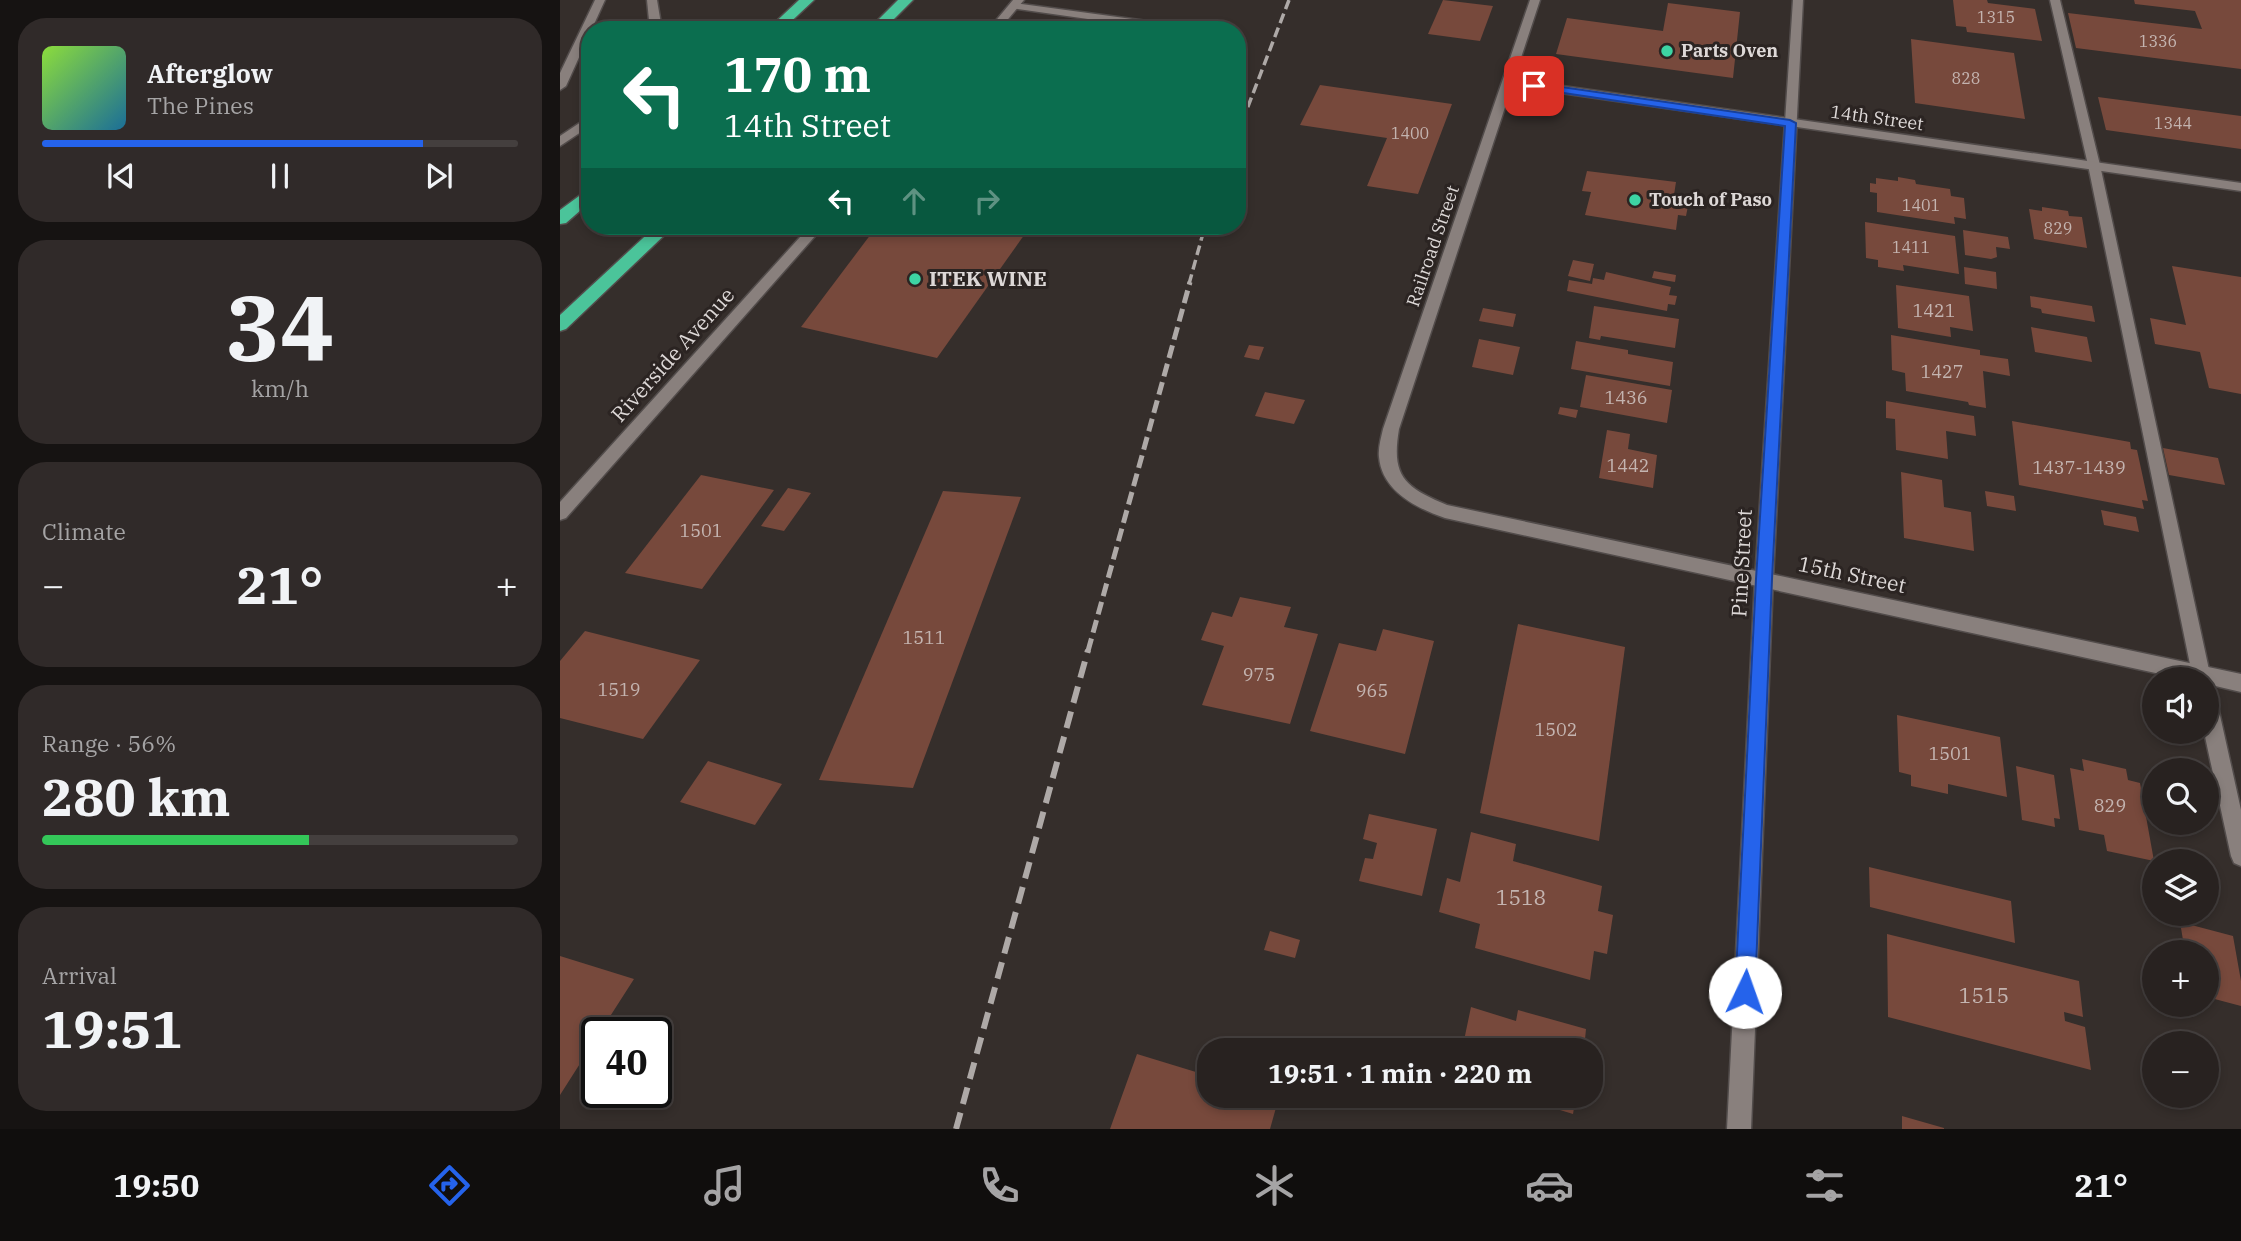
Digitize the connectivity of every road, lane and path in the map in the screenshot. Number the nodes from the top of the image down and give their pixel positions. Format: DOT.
graph roads {
  1 [pos="600,0"];
  2 [pos="652,0"];
  3 [pos="807,0"];
  4 [pos="906,0"];
  5 [pos="1535,0"];
  6 [pos="1798,0"];
  7 [pos="2055,0"];
  8 [pos="1017,3"];
  9 [pos="590,21"];
  10 [pos="655,21"];
  11 [pos="784,21"];
  12 [pos="884,21"];
  13 [pos="1001,21"];
  14 [pos="1133,21"];
  15 [pos="581,41"];
  16 [pos="1509,82"];
  17 [pos="560,86"];
  18 [pos="1790,123"];
  19 [pos="581,127"];
  20 [pos="560,142"];
  21 [pos="2094,165"];
  22 [pos="2241,187"];
  23 [pos="581,201"];
  24 [pos="560,219"];
  25 [pos="656,235"];
  26 [pos="809,235"];
  27 [pos="560,325"];
  28 [pos="1413,498"];
  29 [pos="560,513"];
  30 [pos="1764,579"];
  31 [pos="2156,667"];
  32 [pos="2199,667"];
  33 [pos="2219,680"];
  34 [pos="2241,683"];
  35 [pos="2216,744"];
  36 [pos="2241,856"];
  37 [pos="1739,1129"];
  1 -- 9 [label="street"];
  2 -- 10 [label="street"];
  3 -- 11 [label="highway"];
  4 -- 12 [label="highway"];
  5 -- 16 [label="street, Railroad Street"];
  6 -- 18 [label="street, Pine Street"];
  7 -- 21 [label="street"];
  8 -- 13 [label="street"];
  8 -- 14 [label="street"];
  15 -- 17 [label="street"];
  16 -- 18 [label="street, 14th Street"];
  16 -- 28 [label="street, Railroad Street"];
  18 -- 21 [label="street, 14th Street"];
  18 -- 30 [label="street, Pine Street"];
  19 -- 20 [label="street"];
  21 -- 22 [label="street, 14th Street"];
  21 -- 32 [label="street"];
  23 -- 24 [label="highway"];
  25 -- 27 [label="highway"];
  26 -- 29 [label="street, Riverside Avenue"];
  28 -- 30 [label="street, 15th Street"];
  30 -- 31 [label="street, 15th Street"];
  30 -- 37 [label="street, Pine Street"];
  33 -- 34 [label="street, 15th Street"];
  35 -- 36 [label="street"];
}
